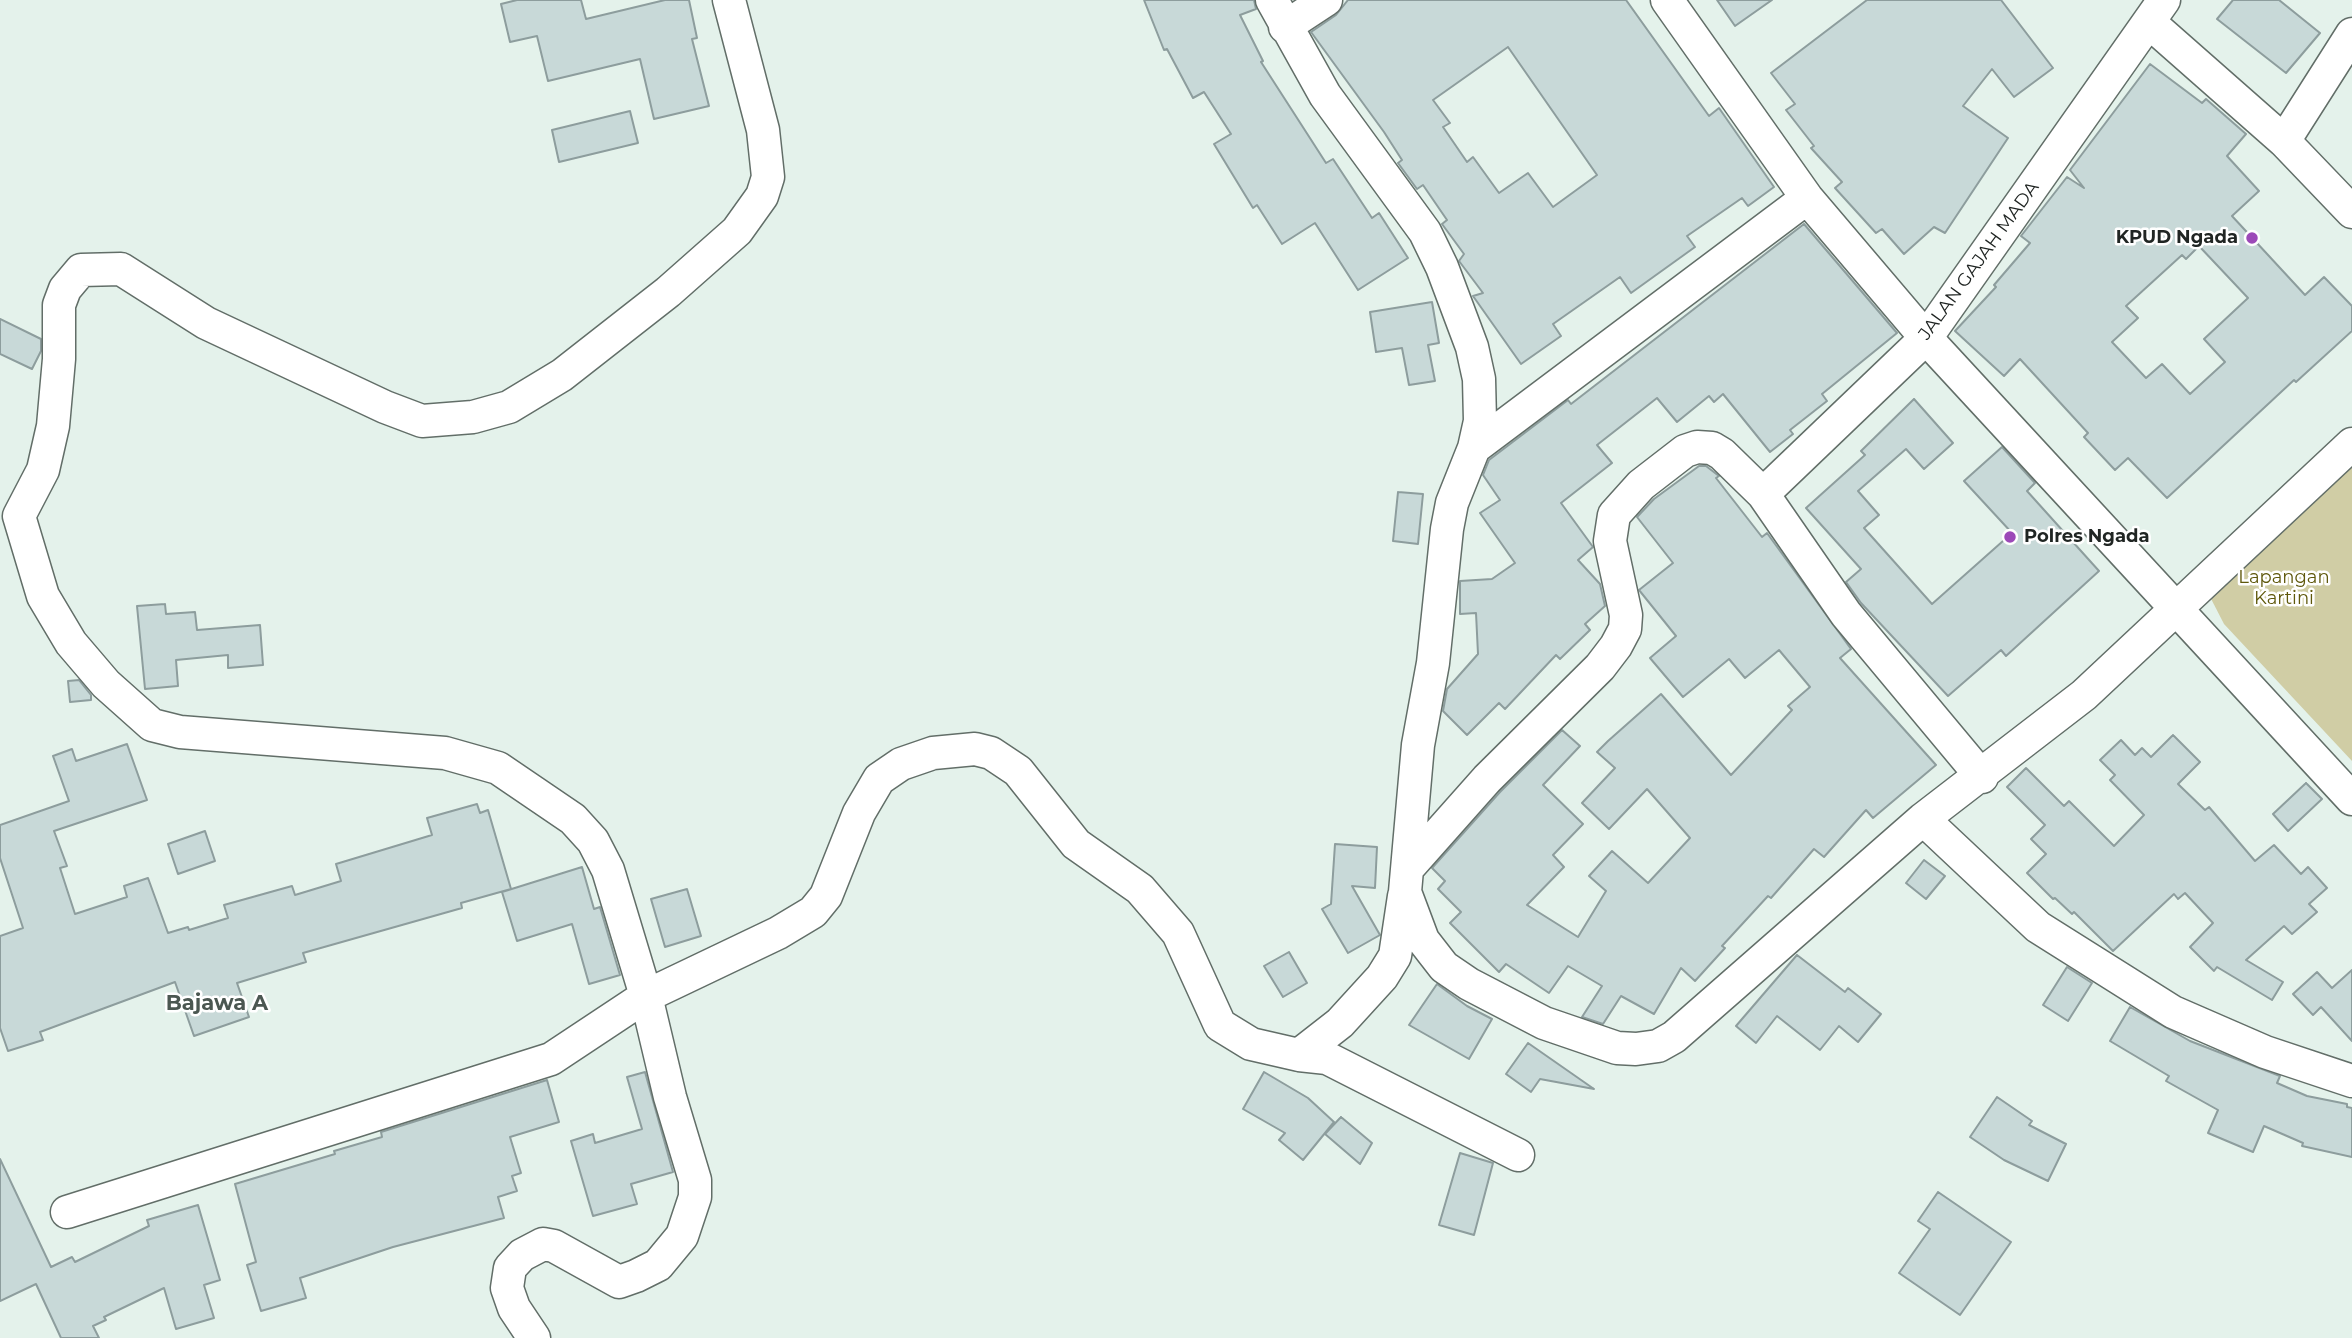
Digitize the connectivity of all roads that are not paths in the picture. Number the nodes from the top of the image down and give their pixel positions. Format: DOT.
graph roads {
  1 [pos="729,0"];
  2 [pos="1326,0"];
  3 [pos="1667,0"];
  4 [pos="2157,12"];
  5 [pos="1278,13"];
  6 [pos="2352,34"];
  7 [pos="2284,141"];
  8 [pos="1807,198"];
  9 [pos="2352,212"];
  10 [pos="1926,338"];
  11 [pos="2352,444"];
  12 [pos="1474,448"];
  13 [pos="1763,494"];
  14 [pos="9,527"];
  15 [pos="2175,609"];
  16 [pos="1982,777"];
  17 [pos="2352,799"];
  18 [pos="1923,819"];
  19 [pos="1406,880"];
  20 [pos="646,996"];
  21 [pos="1299,1055"];
  22 [pos="2352,1081"];
  23 [pos="1518,1155"];
  24 [pos="67,1212"];
  25 [pos="534,1338"];
  1 -- 14 [label="street"];
  2 -- 5 [label="street"];
  3 -- 8 [label="street"];
  4 -- 7 [label="street"];
  4 -- 10 [label="street, JALAN GAJAH MADA"];
  5 -- 12 [label="street"];
  6 -- 7 [label="street"];
  7 -- 9 [label="street"];
  8 -- 10 [label="street"];
  8 -- 12 [label="street"];
  10 -- 13 [label="street, JALAN GAJAH MADA"];
  10 -- 15 [label="street"];
  11 -- 15 [label="street"];
  12 -- 19 [label="street"];
  13 -- 16 [label="street"];
  13 -- 19 [label="street"];
  14 -- 20 [label="street"];
  15 -- 16 [label="street"];
  15 -- 17 [label="street"];
  16 -- 18 [label="street"];
  18 -- 19 [label="street"];
  18 -- 22 [label="street"];
  19 -- 21 [label="street"];
  20 -- 21 [label="street"];
  20 -- 24 [label="street"];
  20 -- 25 [label="street"];
  21 -- 23 [label="street"];
}
